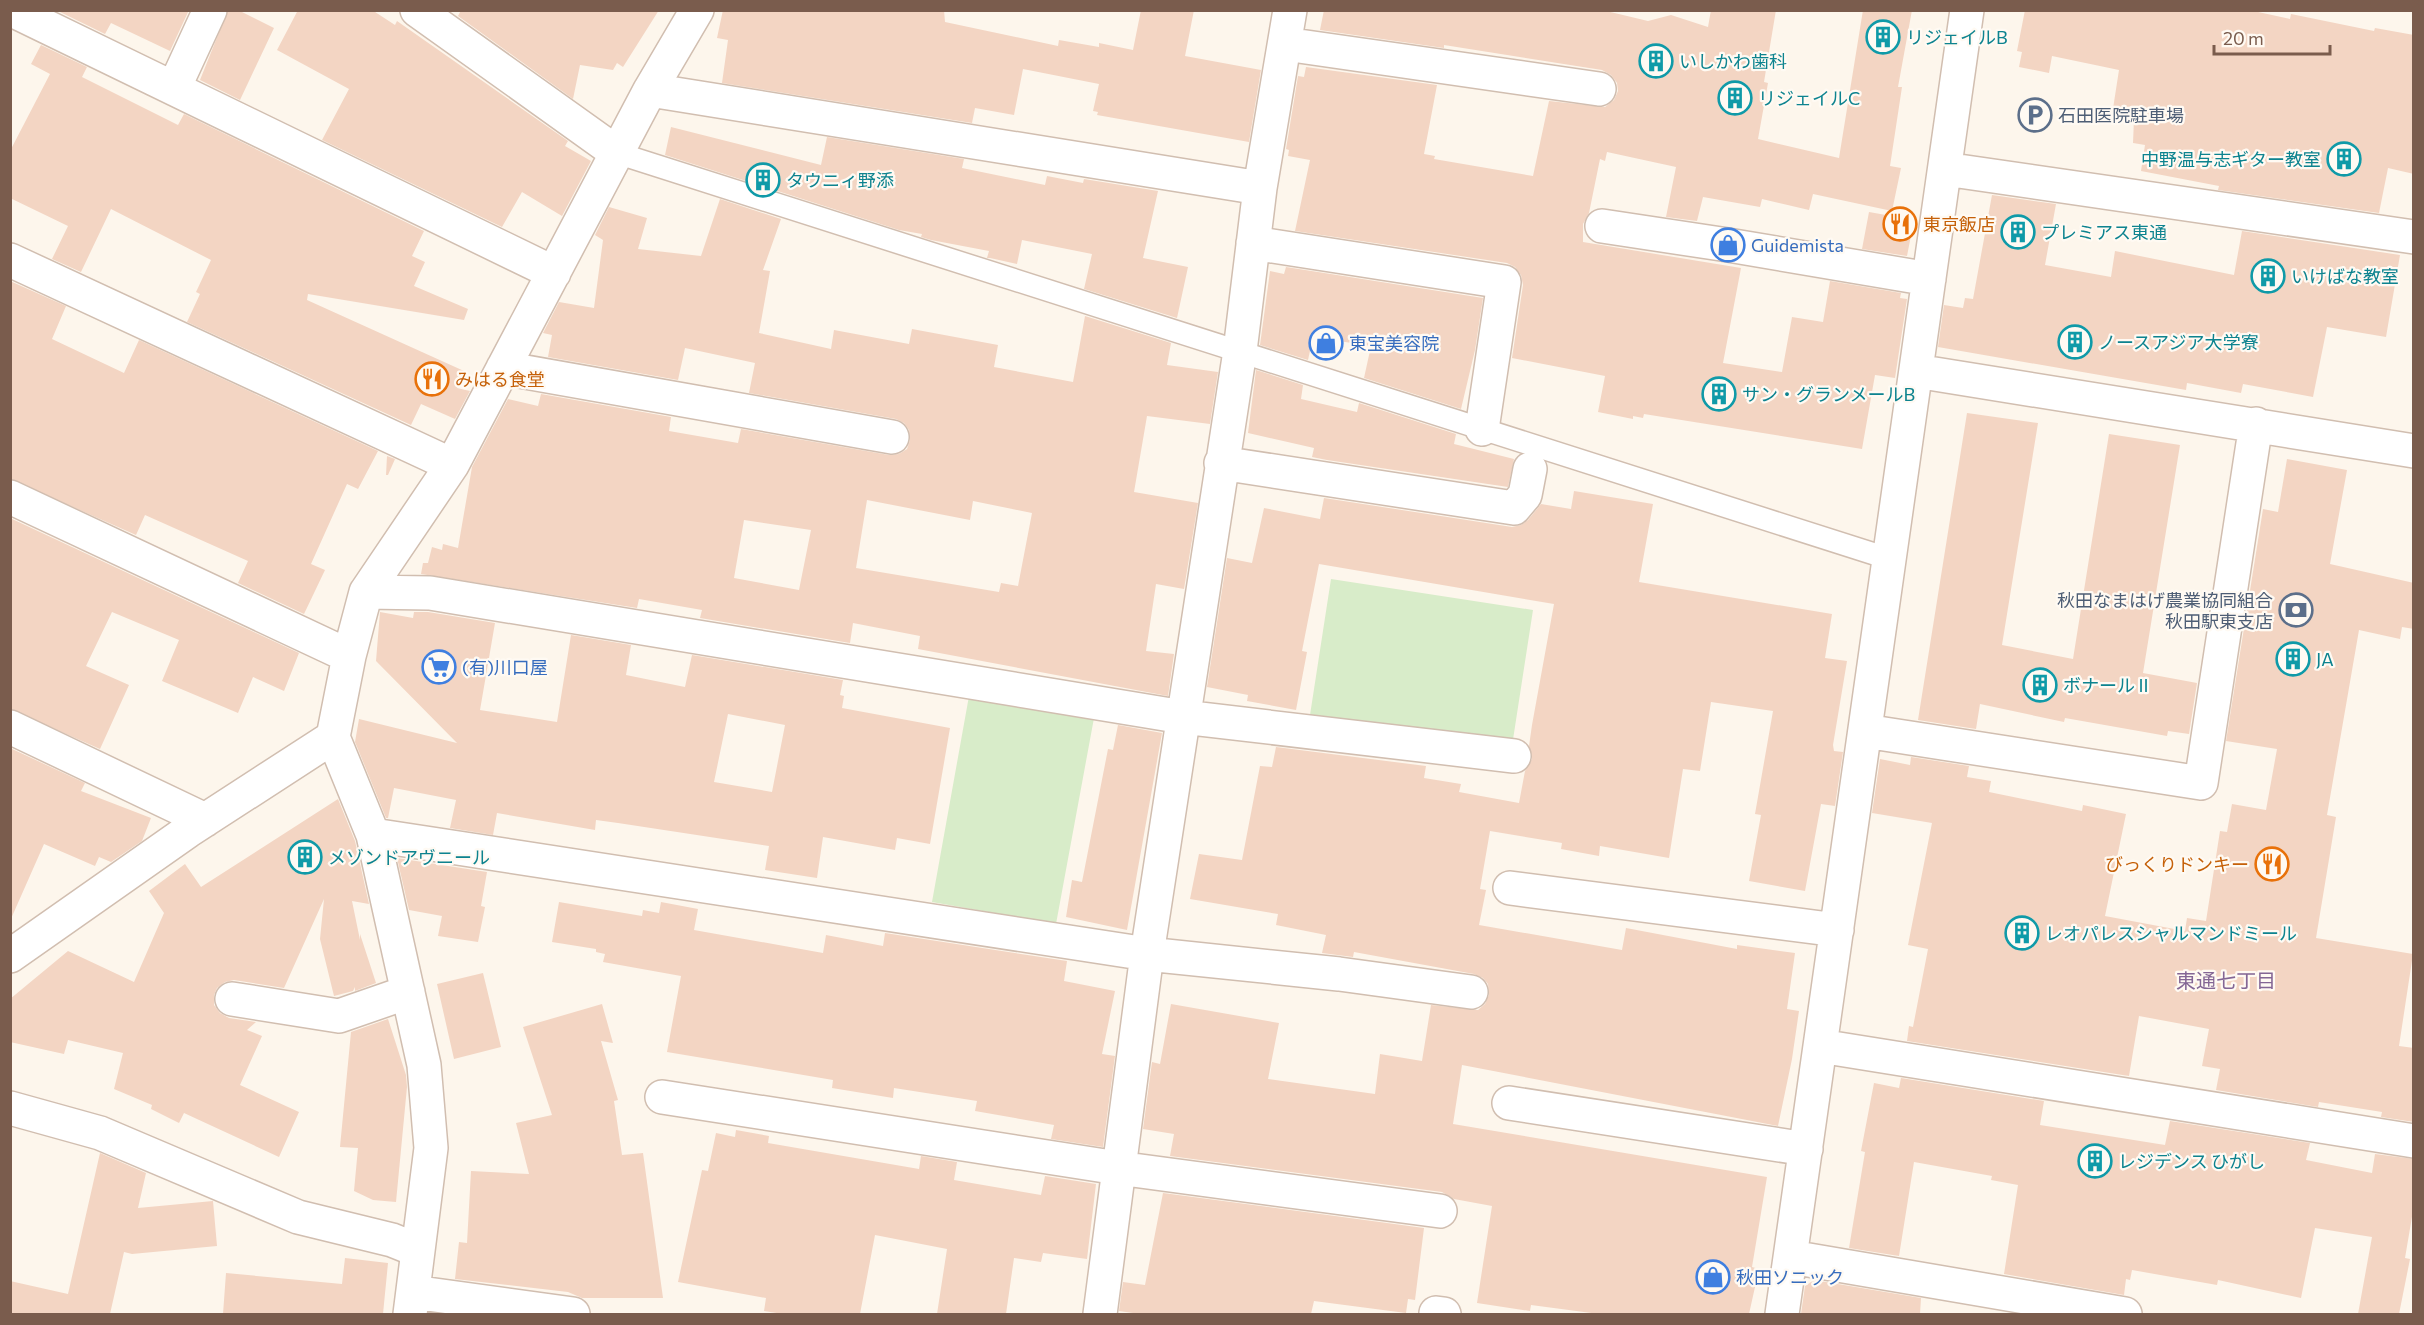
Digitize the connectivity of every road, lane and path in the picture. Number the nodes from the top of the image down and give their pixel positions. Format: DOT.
graph roads {
  1 [pos="12,10"];
  2 [pos="210,10"];
  3 [pos="417,10"];
  4 [pos="697,10"];
  5 [pos="1290,10"];
  6 [pos="1967,10"];
  7 [pos="1285,44"];
  8 [pos="174,88"];
  9 [pos="1599,89"];
  10 [pos="650,90"];
  11 [pos="617,153"];
  12 [pos="1945,169"];
  13 [pos="1260,188"];
  14 [pos="1602,226"];
  15 [pos="2414,237"];
  16 [pos="1253,243"];
  17 [pos="10,260"];
  18 [pos="554,273"];
  19 [pos="1929,279"];
  20 [pos="1239,351"];
  21 [pos="503,368"];
  22 [pos="1916,371"];
  23 [pos="2256,424"];
  24 [pos="1482,429"];
  25 [pos="892,437"];
  26 [pos="2414,452"];
  27 [pos="1221,463"];
  28 [pos="452,465"];
  29 [pos="1530,469"];
  30 [pos="10,497"];
  31 [pos="1890,559"];
  32 [pos="366,592"];
  33 [pos="349,656"];
  34 [pos="1183,717"];
  35 [pos="10,727"];
  36 [pos="1865,731"];
  37 [pos="333,737"];
  38 [pos="1514,756"];
  39 [pos="205,820"];
  40 [pos="373,835"];
  41 [pos="1510,888"];
  42 [pos="1837,930"];
  43 [pos="1148,954"];
  44 [pos="10,956"];
  45 [pos="408,992"];
  46 [pos="1471,992"];
  47 [pos="232,999"];
  48 [pos="1820,1046"];
  49 [pos="662,1097"];
  50 [pos="1509,1103"];
  51 [pos="10,1108"];
  52 [pos="2414,1141"];
  53 [pos="1806,1149"];
  54 [pos="1118,1168"];
  55 [pos="1440,1211"];
  56 [pos="417,1250"];
  57 [pos="1791,1257"];
  58 [pos="411,1303"];
  59 [pos="573,1314"];
  60 [pos="1100,1314"];
  61 [pos="1782,1314"];
  62 [pos="2125,1314"];
  1 -- 8 [label="street"];
  2 -- 8 [label="street"];
  3 -- 11 [label="street"];
  4 -- 10 [label="street"];
  5 -- 7 [label="street"];
  6 -- 12 [label="street"];
  7 -- 9 [label="street"];
  7 -- 13 [label="street"];
  8 -- 18 [label="street"];
  10 -- 11 [label="street"];
  10 -- 13 [label="street"];
  11 -- 18 [label="street"];
  11 -- 20 [label="lane"];
  12 -- 15 [label="street"];
  12 -- 19 [label="street"];
  13 -- 16 [label="street"];
  14 -- 19 [label="street"];
  16 -- 20 [label="street"];
  16 -- 24 [label="street"];
  17 -- 28 [label="street"];
  18 -- 21 [label="street"];
  19 -- 22 [label="street"];
  20 -- 24 [label="lane"];
  20 -- 27 [label="street"];
  21 -- 25 [label="street"];
  21 -- 28 [label="street"];
  22 -- 23 [label="street"];
  22 -- 31 [label="street"];
  23 -- 26 [label="street"];
  23 -- 36 [label="street"];
  24 -- 31 [label="lane"];
  27 -- 29 [label="street"];
  27 -- 34 [label="street"];
  28 -- 32 [label="street"];
  30 -- 33 [label="street"];
  31 -- 36 [label="street"];
  32 -- 33 [label="street"];
  32 -- 34 [label="street"];
  33 -- 37 [label="street"];
  34 -- 38 [label="street"];
  34 -- 43 [label="street"];
  35 -- 39 [label="street"];
  36 -- 42 [label="street"];
  37 -- 39 [label="street"];
  37 -- 40 [label="street"];
  39 -- 44 [label="street"];
  40 -- 43 [label="street"];
  40 -- 45 [label="street"];
  41 -- 42 [label="street"];
  42 -- 48 [label="street"];
  43 -- 46 [label="street"];
  43 -- 54 [label="street"];
  45 -- 47 [label="street"];
  45 -- 56 [label="street"];
  48 -- 52 [label="street"];
  48 -- 53 [label="street"];
  49 -- 54 [label="street"];
  50 -- 53 [label="street"];
  51 -- 56 [label="street"];
  53 -- 57 [label="street"];
  54 -- 55 [label="street"];
  54 -- 60 [label="street"];
  56 -- 58 [label="street"];
  57 -- 61 [label="street"];
  57 -- 62 [label="street"];
  58 -- 59 [label="street"];
}
